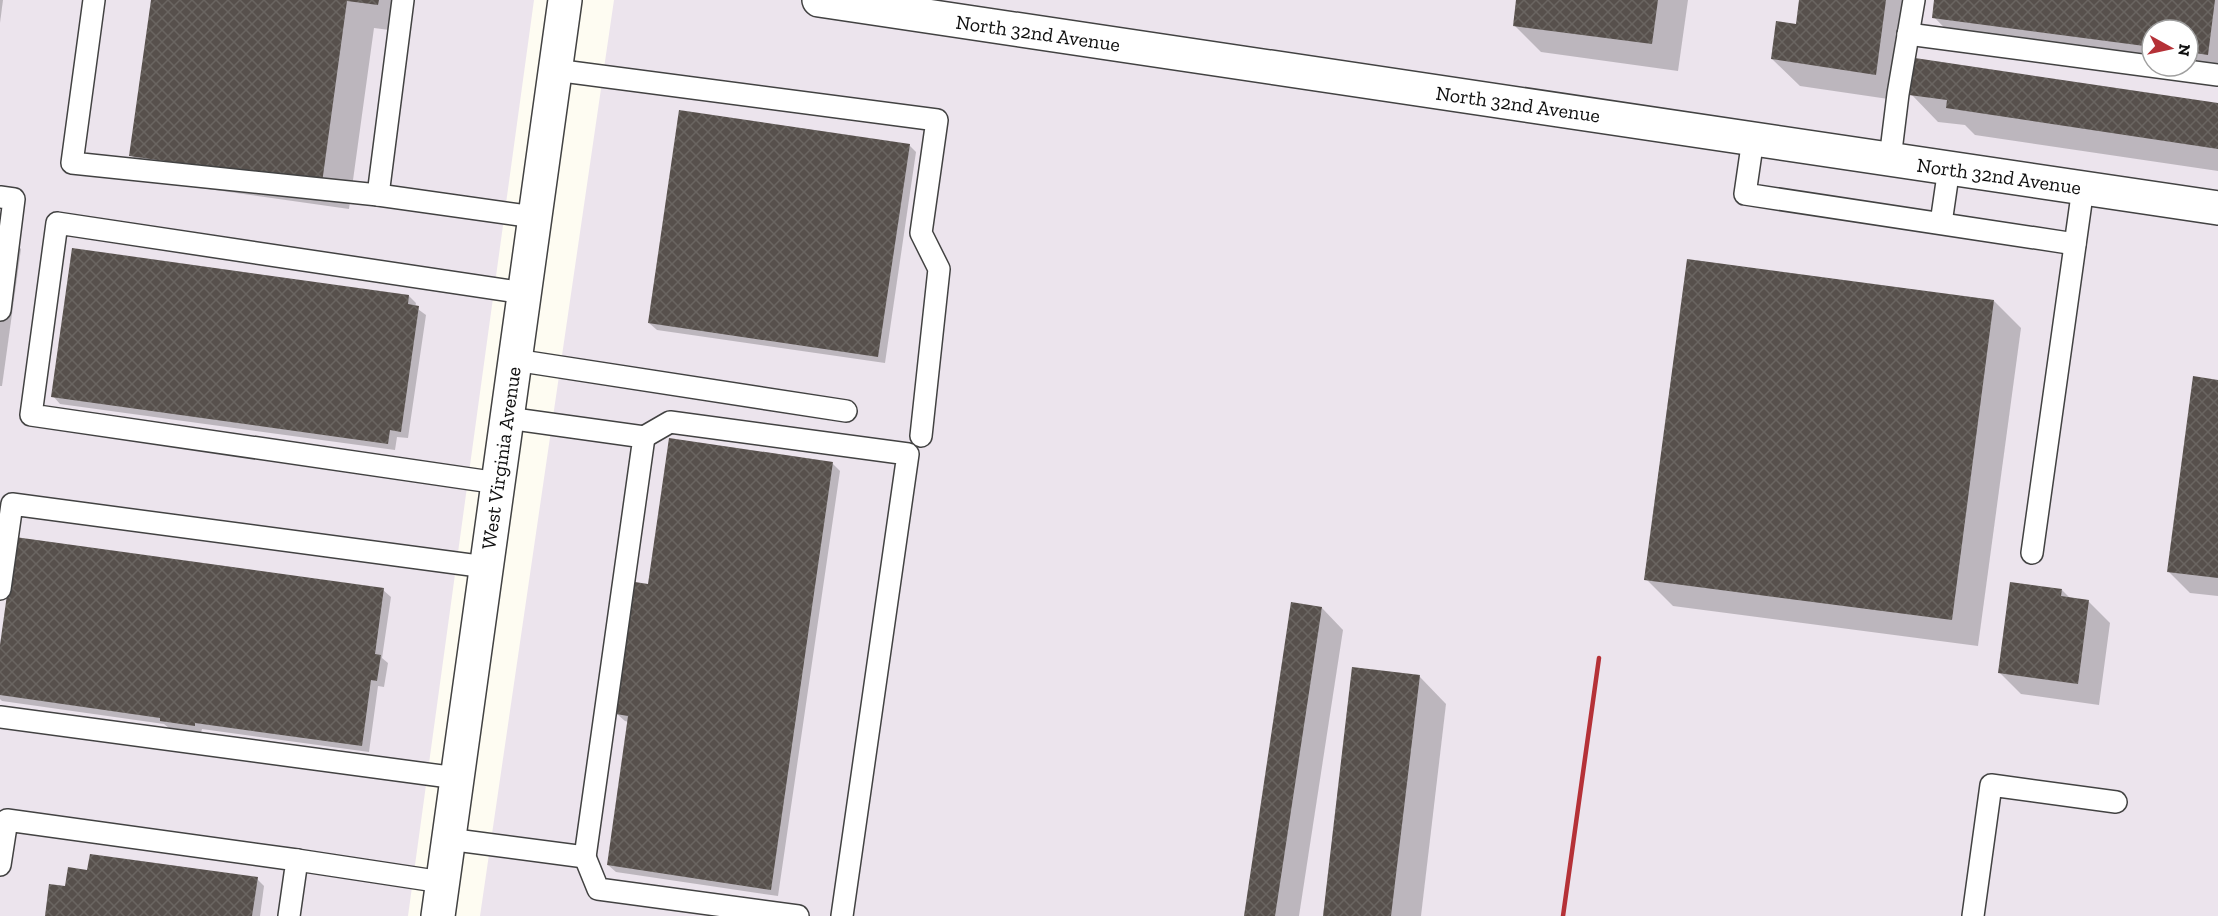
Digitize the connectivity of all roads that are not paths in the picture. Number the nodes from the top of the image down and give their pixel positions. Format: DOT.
graph roads {
  1 [pos="94,0"];
  2 [pos="403,0"];
  3 [pos="565,0"];
  4 [pos="819,0"];
  5 [pos="1914,0"];
  6 [pos="1908,34"];
  7 [pos="555,70"];
  8 [pos="2218,75"];
  9 [pos="1753,139"];
  10 [pos="1890,159"];
  11 [pos="1949,168"];
  12 [pos="2083,188"];
  13 [pos="378,195"];
  14 [pos="0,197"];
  15 [pos="2218,208"];
  16 [pos="534,217"];
  17 [pos="1941,223"];
  18 [pos="2075,244"];
  19 [pos="524,293"];
  20 [pos="0,310"];
  21 [pos="515,360"];
  22 [pos="846,411"];
  23 [pos="507,418"];
  24 [pos="921,436"];
  25 [pos="644,437"];
  26 [pos="498,483"];
  27 [pos="2032,553"];
  28 [pos="486,567"];
  29 [pos="0,589"];
  30 [pos="0,717"];
  31 [pos="457,778"];
  32 [pos="2116,802"];
  33 [pos="448,839"];
  34 [pos="585,857"];
  35 [pos="297,860"];
  36 [pos="0,865"];
  37 [pos="442,882"];
  38 [pos="289,916"];
  39 [pos="438,916"];
  40 [pos="798,916"];
  41 [pos="842,916"];
  42 [pos="1972,916"];
  1 -- 13 [label="lane"];
  2 -- 13 [label="lane"];
  3 -- 7 [label="street, West Virginia Avenue"];
  4 -- 9 [label="street, North 32nd Avenue"];
  5 -- 6 [label="lane"];
  6 -- 8 [label="lane"];
  6 -- 10 [label="lane"];
  7 -- 16 [label="street, West Virginia Avenue"];
  7 -- 24 [label="lane"];
  9 -- 10 [label="street, North 32nd Avenue"];
  9 -- 17 [label="lane"];
  10 -- 11 [label="street, North 32nd Avenue"];
  11 -- 12 [label="street, North 32nd Avenue"];
  11 -- 17 [label="lane"];
  12 -- 15 [label="street, North 32nd Avenue"];
  12 -- 18 [label="lane"];
  13 -- 16 [label="lane"];
  14 -- 20 [label="lane"];
  16 -- 19 [label="street, West Virginia Avenue"];
  17 -- 18 [label="lane"];
  18 -- 27 [label="lane"];
  19 -- 21 [label="street, West Virginia Avenue"];
  19 -- 26 [label="lane"];
  21 -- 22 [label="lane"];
  21 -- 23 [label="street, West Virginia Avenue"];
  23 -- 25 [label="lane"];
  23 -- 26 [label="street, West Virginia Avenue"];
  25 -- 34 [label="lane"];
  25 -- 41 [label="lane"];
  26 -- 28 [label="street, West Virginia Avenue"];
  28 -- 29 [label="lane"];
  28 -- 31 [label="street, West Virginia Avenue"];
  30 -- 31 [label="lane"];
  31 -- 33 [label="street, West Virginia Avenue"];
  32 -- 42 [label="lane"];
  33 -- 34 [label="lane"];
  33 -- 37 [label="street, West Virginia Avenue"];
  34 -- 40 [label="lane"];
  35 -- 36 [label="lane"];
  35 -- 37 [label="lane"];
  35 -- 38 [label="lane"];
  37 -- 39 [label="street, West Virginia Avenue"];
}
